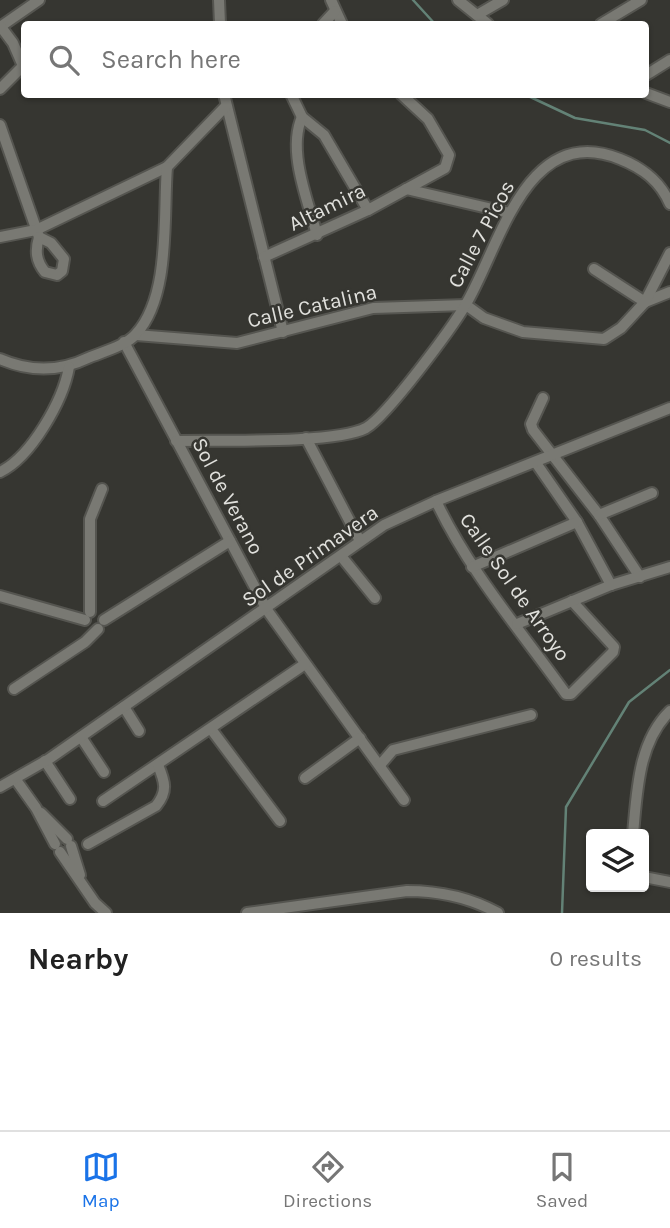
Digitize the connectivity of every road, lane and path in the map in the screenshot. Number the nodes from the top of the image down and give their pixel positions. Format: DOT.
graph roads {
  1 [pos="39,0"];
  2 [pos="219,0"];
  3 [pos="458,0"];
  4 [pos="503,0"];
  5 [pos="641,0"];
  6 [pos="477,15"];
  7 [pos="220,21"];
  8 [pos="484,21"];
  9 [pos="606,21"];
  10 [pos="1,27"];
  11 [pos="21,60"];
  12 [pos="670,60"];
  13 [pos="21,69"];
  14 [pos="649,73"];
  15 [pos="0,89"];
  16 [pos="649,94"];
  17 [pos="293,98"];
  18 [pos="405,98"];
  19 [pos="225,100"];
  20 [pos="670,102"];
  21 [pos="302,117"];
  22 [pos="0,125"];
  23 [pos="167,167"];
  24 [pos="406,189"];
  25 [pos="670,204"];
  26 [pos="368,210"];
  27 [pos="509,213"];
  28 [pos="37,234"];
  29 [pos="317,235"];
  30 [pos="0,237"];
  31 [pos="670,253"];
  32 [pos="264,257"];
  33 [pos="594,269"];
  34 [pos="670,292"];
  35 [pos="645,302"];
  36 [pos="466,305"];
  37 [pos="283,332"];
  38 [pos="136,335"];
  39 [pos="124,342"];
  40 [pos="0,359"];
  41 [pos="69,367"];
  42 [pos="543,398"];
  43 [pos="670,408"];
  44 [pos="306,438"];
  45 [pos="176,441"];
  46 [pos="554,457"];
  47 [pos="537,463"];
  48 [pos="0,472"];
  49 [pos="102,489"];
  50 [pos="652,493"];
  51 [pos="436,501"];
  52 [pos="599,515"];
  53 [pos="577,522"];
  54 [pos="230,541"];
  55 [pos="360,541"];
  56 [pos="341,556"];
  57 [pos="472,567"];
  58 [pos="670,568"];
  59 [pos="640,577"];
  60 [pos="611,585"];
  61 [pos="0,596"];
  62 [pos="375,598"];
  63 [pos="572,601"];
  64 [pos="267,610"];
  65 [pos="95,619"];
  66 [pos="517,624"];
  67 [pos="305,664"];
  68 [pos="14,689"];
  69 [pos="124,708"];
  70 [pos="670,711"];
  71 [pos="531,715"];
  72 [pos="211,729"];
  73 [pos="139,731"];
  74 [pos="81,737"];
  75 [pos="360,738"];
  76 [pos="45,761"];
  77 [pos="158,765"];
  78 [pos="380,765"];
  79 [pos="104,772"];
  80 [pos="305,778"];
  81 [pos="16,780"];
  82 [pos="0,787"];
  83 [pos="70,799"];
  84 [pos="404,800"];
  85 [pos="103,801"];
  86 [pos="36,808"];
  87 [pos="280,821"];
  88 [pos="635,829"];
  89 [pos="88,844"];
  90 [pos="649,878"];
  91 [pos="82,881"];
  92 [pos="670,883"];
  93 [pos="106,913"];
  94 [pos="247,913"];
  95 [pos="498,913"];
  1 -- 10 [label="street"];
  2 -- 7 [label="street"];
  3 -- 6 [label="street"];
  4 -- 6 [label="street"];
  5 -- 9 [label="street"];
  6 -- 8 [label="street"];
  10 -- 11 [label="street"];
  12 -- 14 [label="street"];
  13 -- 15 [label="street"];
  16 -- 20 [label="street"];
  17 -- 21 [label="street"];
  18 -- 24 [label="street, Altamira"];
  19 -- 23 [label="street"];
  19 -- 32 [label="street"];
  21 -- 26 [label="street"];
  21 -- 29 [label="street"];
  22 -- 28 [label="street"];
  23 -- 28 [label="street"];
  23 -- 38 [label="street"];
  24 -- 26 [label="street, Altamira"];
  24 -- 27 [label="street"];
  25 -- 27 [label="street, Calle 7 Picos"];
  26 -- 29 [label="street, Altamira"];
  27 -- 36 [label="street, Calle 7 Picos"];
  28 -- 30 [label="street"];
  29 -- 32 [label="street, Altamira"];
  31 -- 35 [label="street"];
  32 -- 37 [label="street"];
  33 -- 35 [label="street"];
  34 -- 35 [label="street"];
  35 -- 36 [label="street"];
  36 -- 37 [label="street, Calle Catalina"];
  36 -- 44 [label="street, Calle 7 Picos"];
  37 -- 38 [label="street, Calle Catalina"];
  38 -- 39 [label="street"];
  39 -- 41 [label="street"];
  39 -- 45 [label="street, Sol de Verano"];
  40 -- 41 [label="street"];
  41 -- 48 [label="street"];
  42 -- 46 [label="street"];
  43 -- 46 [label="street, Sol de Primavera"];
  44 -- 45 [label="street, Calle 7 Picos"];
  44 -- 55 [label="street"];
  45 -- 54 [label="street, Sol de Verano"];
  46 -- 47 [label="street, Sol de Primavera"];
  46 -- 52 [label="street"];
  47 -- 51 [label="street, Sol de Primavera"];
  47 -- 53 [label="street"];
  49 -- 65 [label="street"];
  50 -- 52 [label="street"];
  51 -- 55 [label="street, Sol de Primavera"];
  51 -- 57 [label="street, Calle Sol de Arroyo"];
  52 -- 59 [label="street"];
  53 -- 57 [label="street"];
  53 -- 60 [label="street"];
  54 -- 64 [label="street, Sol de Verano"];
  54 -- 65 [label="street"];
  55 -- 56 [label="street, Sol de Primavera"];
  56 -- 62 [label="street"];
  56 -- 64 [label="street, Sol de Primavera"];
  57 -- 66 [label="street, Calle Sol de Arroyo"];
  58 -- 59 [label="street"];
  59 -- 60 [label="street"];
  60 -- 63 [label="street"];
  61 -- 65 [label="street"];
  63 -- 66 [label="street"];
  63 -- 66 [label="street, Calle Sol de Arroyo"];
  64 -- 67 [label="street, Sol de Verano"];
  64 -- 69 [label="street, Sol de Primavera"];
  65 -- 68 [label="street"];
  67 -- 72 [label="street"];
  67 -- 75 [label="street, Sol de Verano"];
  69 -- 73 [label="street"];
  69 -- 74 [label="street, Sol de Primavera"];
  70 -- 88 [label="street"];
  71 -- 78 [label="street"];
  72 -- 77 [label="street"];
  72 -- 87 [label="street"];
  74 -- 76 [label="street, Sol de Primavera"];
  74 -- 79 [label="street"];
  75 -- 78 [label="street, Sol de Verano"];
  75 -- 80 [label="street"];
  76 -- 81 [label="street, Sol de Primavera"];
  76 -- 83 [label="street"];
  77 -- 85 [label="street"];
  77 -- 89 [label="street"];
  78 -- 84 [label="street, Sol de Verano"];
  81 -- 82 [label="street, Sol de Primavera"];
  81 -- 86 [label="street"];
  86 -- 91 [label="street"];
  86 -- 91 [label="street"];
  90 -- 92 [label="street"];
  91 -- 93 [label="street"];
  94 -- 95 [label="street"];
}
